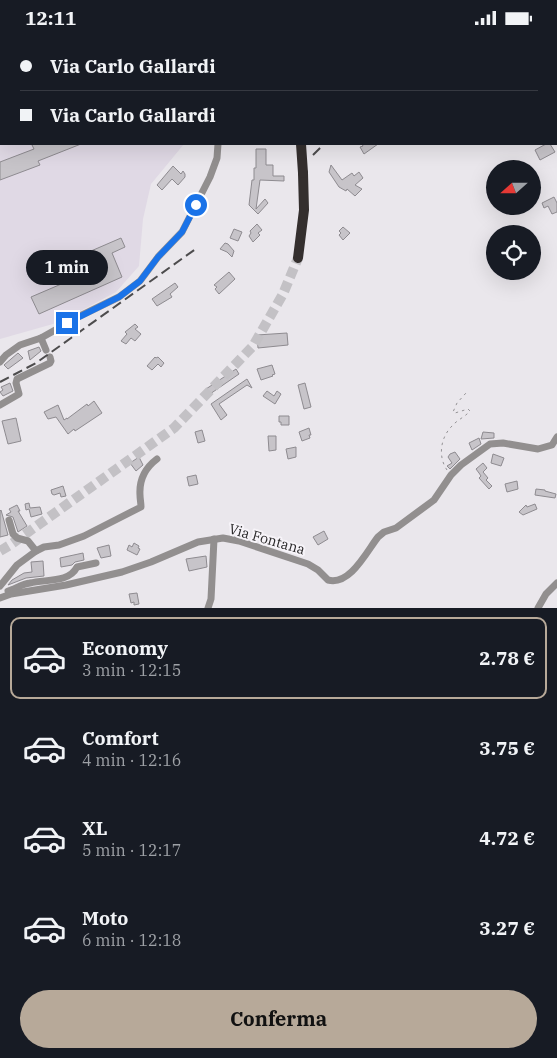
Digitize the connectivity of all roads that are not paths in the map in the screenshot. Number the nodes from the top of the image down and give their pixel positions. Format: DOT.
graph roads {
  1 [pos="218,145"];
  2 [pos="301,145"];
  3 [pos="298,258"];
  4 [pos="41,338"];
  5 [pos="0,362"];
  6 [pos="0,405"];
  7 [pos="557,437"];
  8 [pos="157,459"];
  9 [pos="9,520"];
  10 [pos="214,539"];
  11 [pos="36,551"];
  12 [pos="96,563"];
  13 [pos="557,583"];
  14 [pos="0,586"];
  15 [pos="0,593"];
  16 [pos="0,598"];
  17 [pos="208,608"];
  18 [pos="538,608"];
  1 -- 4 [label="street"];
  2 -- 3 [label="highway, bridge"];
  4 -- 5 [label="street"];
  4 -- 6 [label="street"];
  7 -- 10 [label="street, Via Fontana"];
  8 -- 11 [label="street"];
  9 -- 11 [label="street"];
  10 -- 16 [label="street, Via Fontana"];
  10 -- 17 [label="street"];
  11 -- 14 [label="street"];
  12 -- 15 [label="street"];
  13 -- 18 [label="street"];
}
